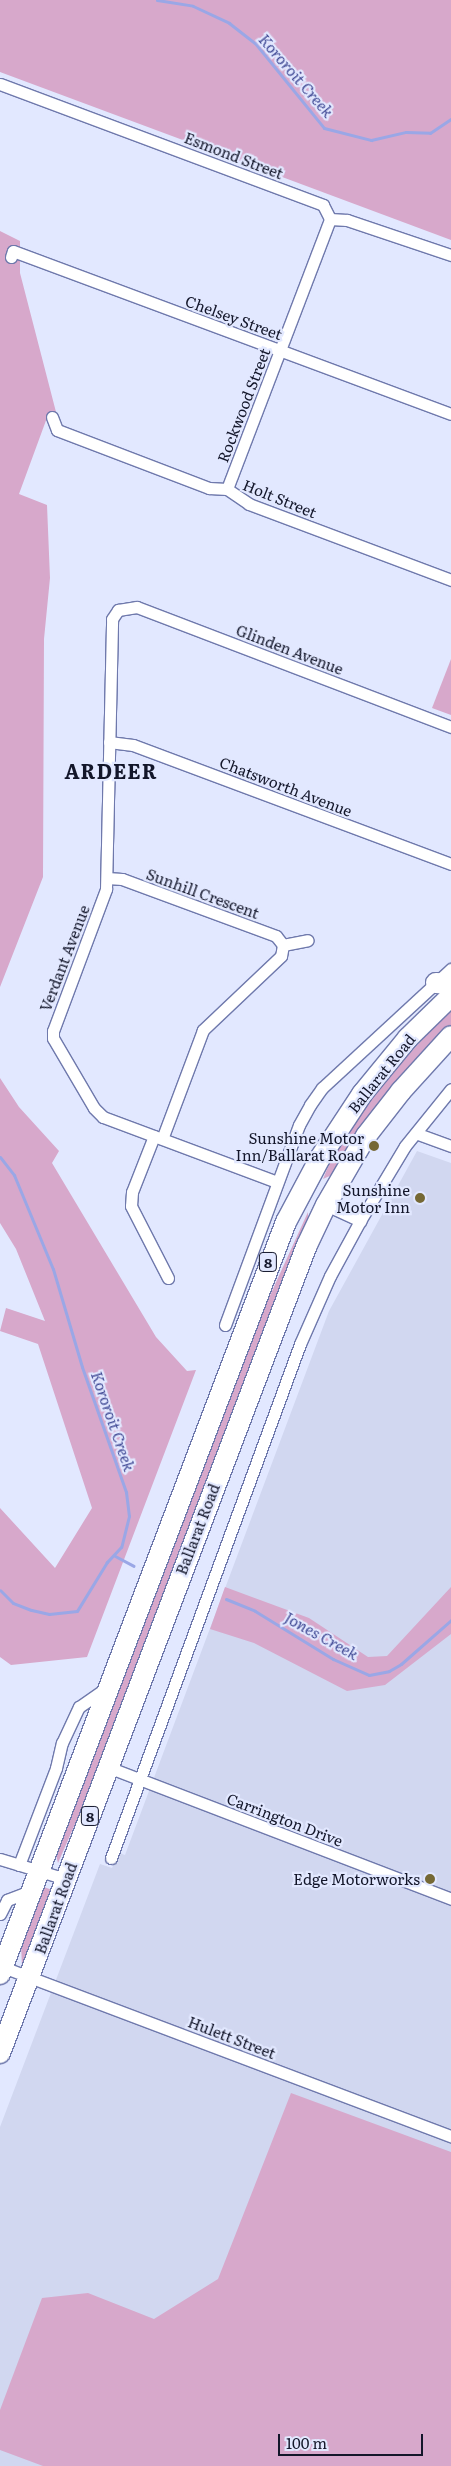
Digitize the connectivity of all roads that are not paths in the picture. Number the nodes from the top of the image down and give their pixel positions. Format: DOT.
graph roads {
  1 [pos="0,84"];
  2 [pos="330,220"];
  3 [pos="451,255"];
  4 [pos="11,257"];
  5 [pos="280,350"];
  6 [pos="451,414"];
  7 [pos="52,417"];
  8 [pos="227,489"];
  9 [pos="451,580"];
  10 [pos="118,610"];
  11 [pos="451,726"];
  12 [pos="109,742"];
  13 [pos="451,864"];
  14 [pos="107,878"];
  15 [pos="308,940"];
  16 [pos="283,945"];
  17 [pos="451,969"];
  18 [pos="446,988"];
  19 [pos="451,1036"];
  20 [pos="451,1089"];
  21 [pos="418,1134"];
  22 [pos="158,1138"];
  23 [pos="451,1146"];
  24 [pos="277,1182"];
  25 [pos="300,1193"];
  26 [pos="326,1205"];
  27 [pos="360,1221"];
  28 [pos="168,1278"];
  29 [pos="225,1325"];
  30 [pos="108,1687"];
  31 [pos="108,1767"];
  32 [pos="140,1780"];
  33 [pos="111,1858"];
  34 [pos="0,1859"];
  35 [pos="19,1865"];
  36 [pos="40,1870"];
  37 [pos="66,1879"];
  38 [pos="31,1891"];
  39 [pos="451,1899"];
  40 [pos="0,1914"];
  41 [pos="1,1970"];
  42 [pos="30,1976"];
  43 [pos="0,2053"];
  44 [pos="451,2136"];
  1 -- 2 [label="street, Esmond Street"];
  2 -- 3 [label="street"];
  2 -- 5 [label="street, Rockwood Street"];
  4 -- 5 [label="street, Chelsey Street"];
  5 -- 6 [label="street, Chelsey Street"];
  5 -- 8 [label="street, Rockwood Street"];
  7 -- 8 [label="street, Holt Street"];
  8 -- 9 [label="street, Holt Street"];
  10 -- 11 [label="street, Glinden Avenue"];
  10 -- 12 [label="street, Verdant Avenue"];
  12 -- 13 [label="street, Chatsworth Avenue"];
  12 -- 14 [label="street, Verdant Avenue"];
  14 -- 16 [label="street, Sunhill Crescent"];
  14 -- 22 [label="street, Verdant Avenue"];
  15 -- 16 [label="street"];
  16 -- 22 [label="street"];
  17 -- 18 [label="street, Ballarat Road"];
  18 -- 24 [label="street, Ballarat Road"];
  18 -- 25 [label="highway, Ballarat Road / 8"];
  19 -- 26 [label="highway, Ballarat Road / 8"];
  20 -- 21 [label="street"];
  21 -- 23 [label="street"];
  21 -- 27 [label="street"];
  22 -- 24 [label="street, Verdant Avenue"];
  22 -- 28 [label="street"];
  24 -- 29 [label="street, Ballarat Road"];
  25 -- 26 [label="highway"];
  25 -- 30 [label="highway, Ballarat Road / 8"];
  26 -- 27 [label="street"];
  26 -- 31 [label="highway, Ballarat Road / 8"];
  27 -- 32 [label="street"];
  30 -- 35 [label="street"];
  30 -- 36 [label="highway, Ballarat Road / 8"];
  31 -- 32 [label="street, Carrington Drive"];
  31 -- 37 [label="highway, Ballarat Road / 8"];
  32 -- 33 [label="street"];
  32 -- 39 [label="street, Carrington Drive"];
  34 -- 35 [label="street"];
  35 -- 36 [label="street"];
  36 -- 37 [label="street"];
  36 -- 38 [label="highway, Ballarat Road / 8"];
  37 -- 42 [label="highway, Ballarat Road / 8"];
  38 -- 40 [label="street, Ballarat Road"];
  38 -- 41 [label="highway, Ballarat Road / 8"];
  41 -- 42 [label="street, Hulett Street"];
  42 -- 43 [label="highway, Ballarat Road / 8"];
  42 -- 44 [label="street, Hulett Street"];
}
